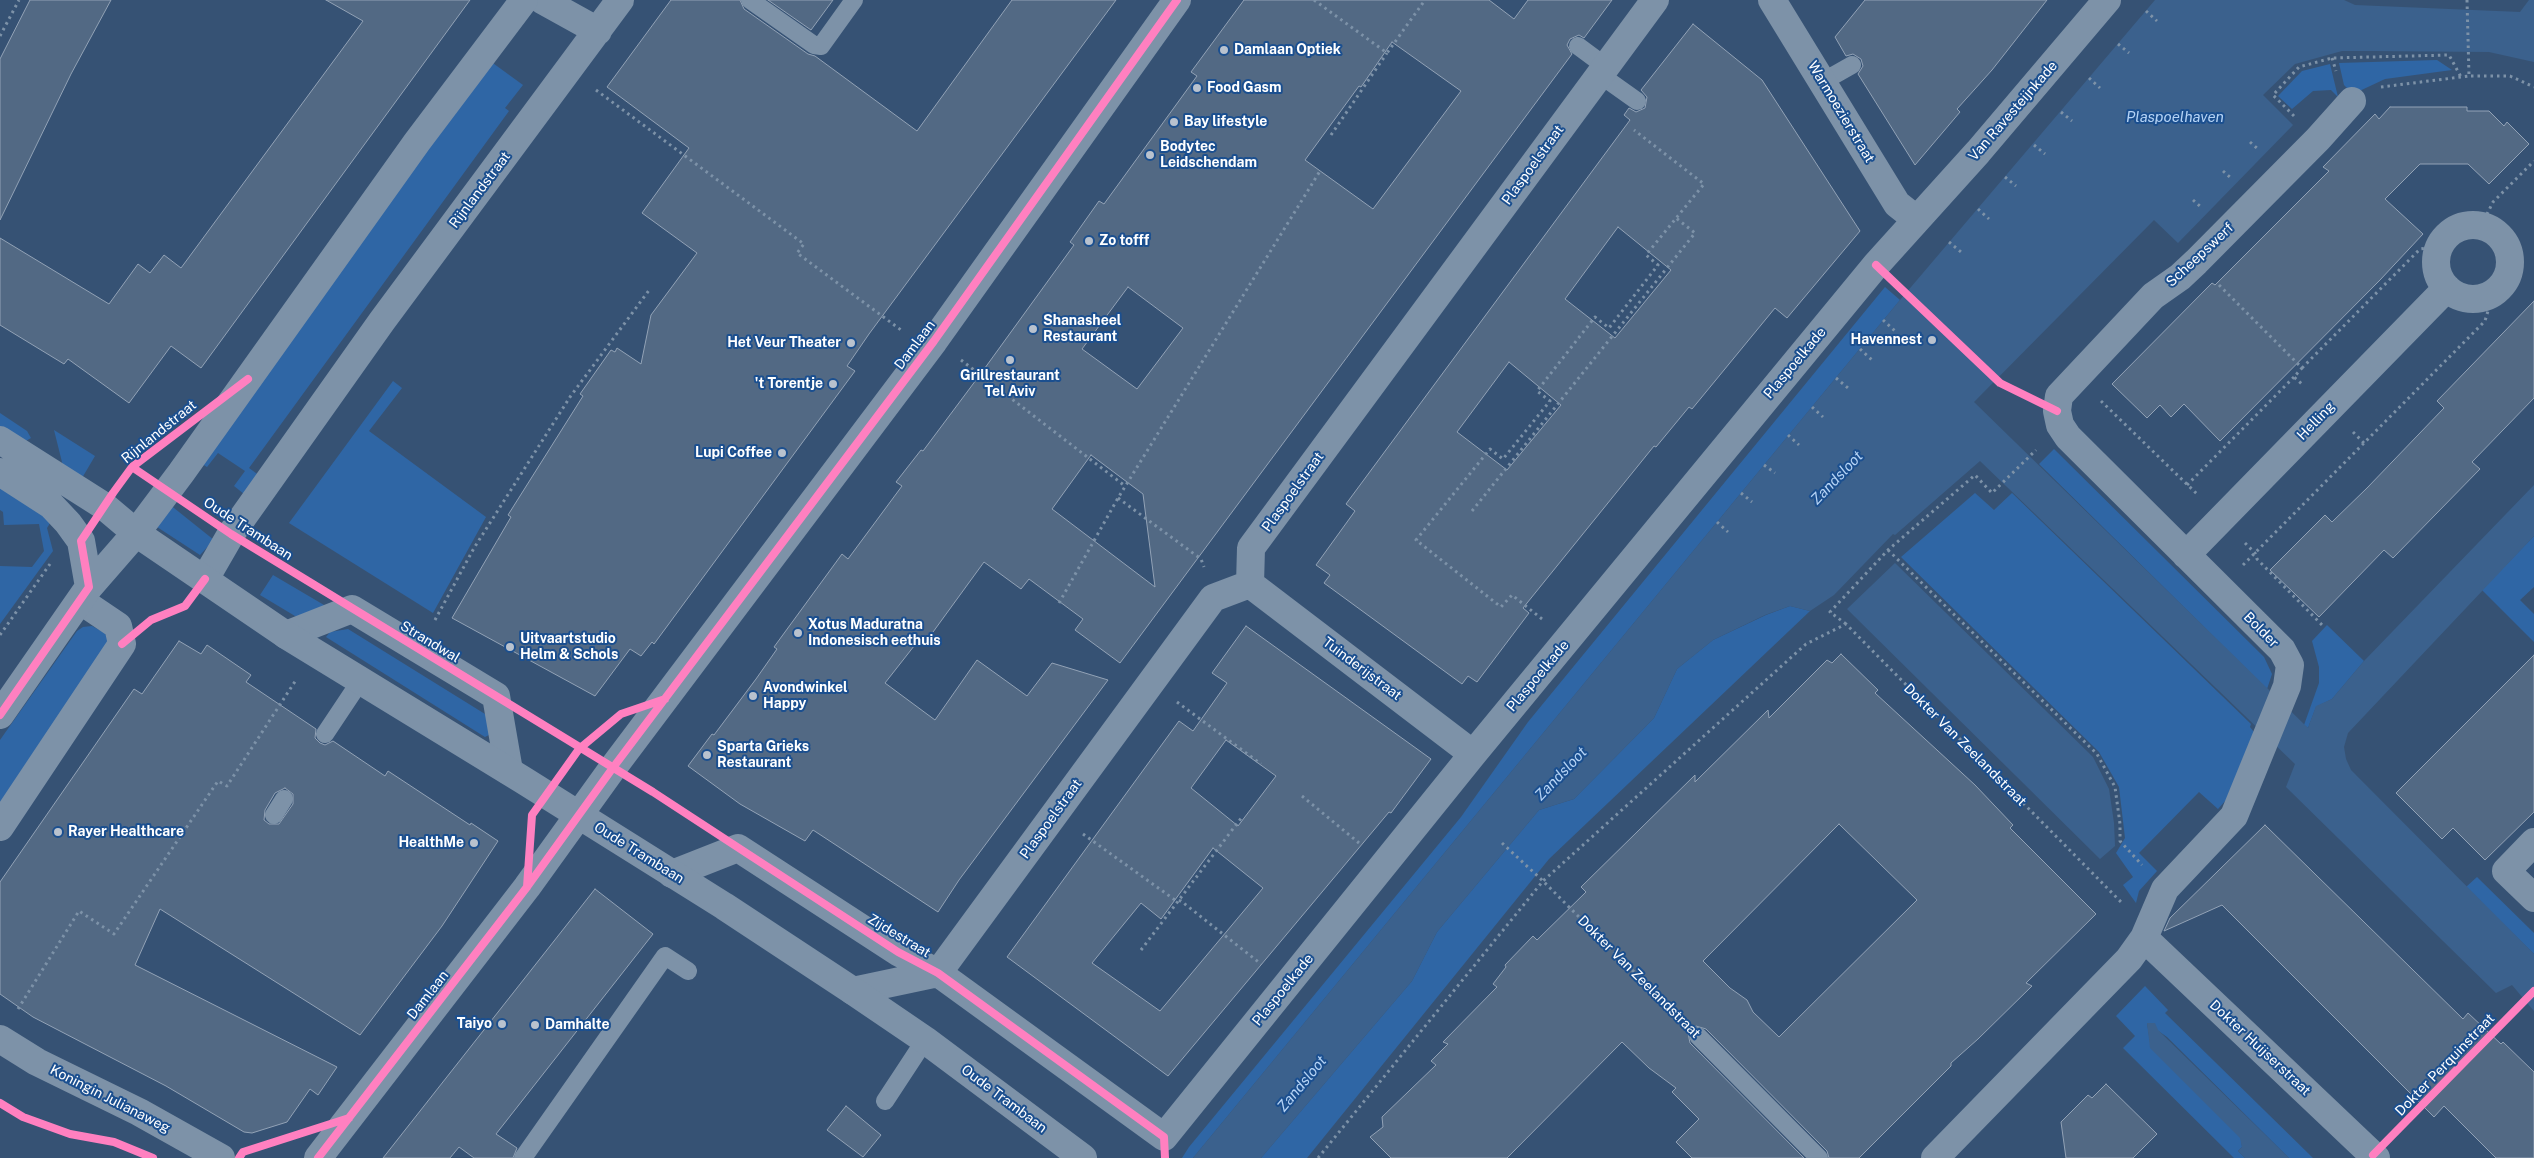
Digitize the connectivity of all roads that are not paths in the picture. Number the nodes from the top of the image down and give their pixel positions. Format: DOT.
graph roads {
  1 [pos="524,0"];
  2 [pos="542,0"];
  3 [pos="620,0"];
  4 [pos="750,0"];
  5 [pos="854,0"];
  6 [pos="1177,0"];
  7 [pos="1655,0"];
  8 [pos="1772,0"];
  9 [pos="2107,0"];
  10 [pos="598,31"];
  11 [pos="1578,46"];
  12 [pos="1852,65"];
  13 [pos="1602,70"];
  14 [pos="1822,82"];
  15 [pos="1637,101"];
  16 [pos="2352,101"];
  17 [pos="1916,219"];
  18 [pos="2447,288"];
  19 [pos="2058,412"];
  20 [pos="0,440"];
  21 [pos="0,472"];
  22 [pos="136,533"];
  23 [pos="2186,555"];
  24 [pos="206,580"];
  25 [pos="1250,584"];
  26 [pos="85,594"];
  27 [pos="286,635"];
  28 [pos="361,680"];
  29 [pos="0,716"];
  30 [pos="325,734"];
  31 [pos="1473,754"];
  32 [pos="509,771"];
  33 [pos="284,799"];
  34 [pos="274,815"];
  35 [pos="578,815"];
  36 [pos="0,827"];
  37 [pos="2534,842"];
  38 [pos="672,874"];
  39 [pos="2534,898"];
  40 [pos="2144,938"];
  41 [pos="688,970"];
  42 [pos="938,973"];
  43 [pos="853,991"];
  44 [pos="1698,1036"];
  45 [pos="0,1039"];
  46 [pos="925,1040"];
  47 [pos="885,1101"];
  48 [pos="1164,1137"];
  49 [pos="221,1158"];
  50 [pos="318,1158"];
  51 [pos="523,1158"];
  52 [pos="1083,1158"];
  53 [pos="1819,1158"];
  54 [pos="1935,1158"];
  55 [pos="2376,1158"];
  1 -- 22 [label="street"];
  2 -- 10 [label="street"];
  3 -- 10 [label="street, Rijnlandstraat"];
  4 -- 5 [label="lane"];
  6 -- 35 [label="street, Damlaan"];
  7 -- 13 [label="street, Plaspoelstraat"];
  8 -- 14 [label="street, Warmoezierstraat"];
  9 -- 17 [label="street, Van Ravesteijnkade"];
  10 -- 24 [label="street, Rijnlandstraat"];
  11 -- 13 [label="lane"];
  12 -- 14 [label="lane"];
  13 -- 15 [label="lane"];
  13 -- 25 [label="street, Plaspoelstraat"];
  14 -- 17 [label="street, Warmoezierstraat"];
  16 -- 19 [label="street, Scheepswerf"];
  17 -- 31 [label="street, Plaspoelkade"];
  18 -- 18 [label="street"];
  18 -- 23 [label="street, Helling"];
  19 -- 23 [label="street, Bolder"];
  20 -- 22 [label="street, Oude Trambaan"];
  21 -- 26 [label="street"];
  22 -- 24 [label="street, Oude Trambaan"];
  22 -- 26 [label="street"];
  23 -- 40 [label="street, Bolder"];
  24 -- 27 [label="street, Oude Trambaan"];
  25 -- 31 [label="street, Tuinderijstraat"];
  25 -- 42 [label="street, Plaspoelstraat"];
  26 -- 29 [label="street"];
  26 -- 36 [label="street"];
  27 -- 28 [label="street, Oude Trambaan"];
  27 -- 32 [label="street, Strandwal"];
  28 -- 30 [label="lane"];
  28 -- 32 [label="street, Oude Trambaan"];
  31 -- 48 [label="street, Plaspoelkade"];
  32 -- 35 [label="street, Oude Trambaan"];
  33 -- 34 [label="lane"];
  35 -- 38 [label="street, Oude Trambaan"];
  35 -- 50 [label="street, Damlaan"];
  37 -- 39 [label="street"];
  38 -- 42 [label="street, Zijdestraat"];
  38 -- 43 [label="street, Oude Trambaan"];
  40 -- 54 [label="street"];
  40 -- 55 [label="street, Dokter Huijserstraat"];
  41 -- 51 [label="lane"];
  42 -- 43 [label="street, Zijdestraat"];
  42 -- 48 [label="street, Zijdestraat"];
  43 -- 46 [label="street, Oude Trambaan"];
  44 -- 53 [label="lane, Dokter Van Zeelandstraat"];
  45 -- 49 [label="street, Koningin Julianaweg"];
  46 -- 47 [label="lane"];
  46 -- 52 [label="street, Oude Trambaan"];
}
